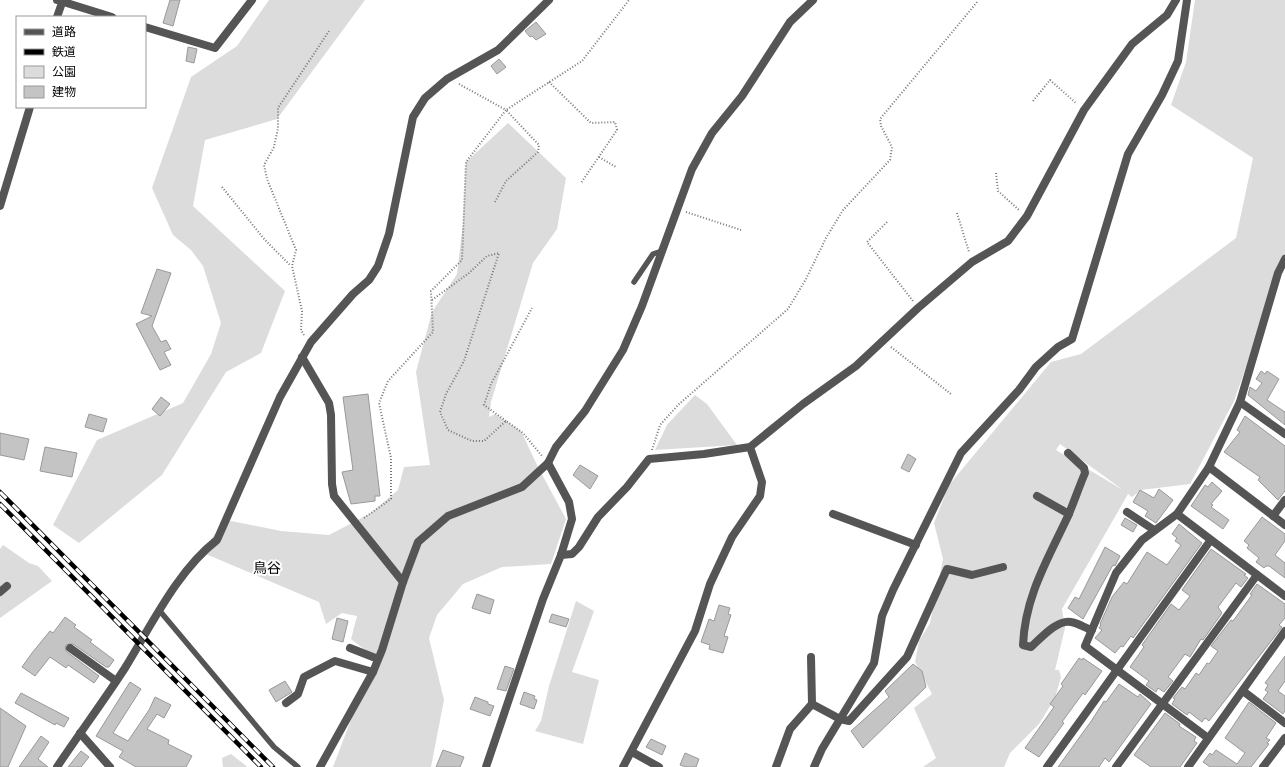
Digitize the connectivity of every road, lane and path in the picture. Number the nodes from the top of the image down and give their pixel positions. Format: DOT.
graph roads {
  1 [pos="252,0"];
  2 [pos="549,0"];
  3 [pos="629,0"];
  4 [pos="813,0"];
  5 [pos="1176,0"];
  6 [pos="1187,0"];
  7 [pos="60,1"];
  8 [pos="978,1"];
  9 [pos="57,16"];
  10 [pos="109,16"];
  11 [pos="146,27"];
  12 [pos="329,31"];
  13 [pos="449,78"];
  14 [pos="549,82"];
  15 [pos="1034,101"];
  16 [pos="30,108"];
  17 [pos="506,110"];
  18 [pos="1084,110"];
  19 [pos="599,157"];
  20 [pos="616,167"];
  21 [pos="996,173"];
  22 [pos="581,183"];
  23 [pos="222,187"];
  24 [pos="495,202"];
  25 [pos="0,206"];
  26 [pos="677,209"];
  27 [pos="957,213"];
  28 [pos="1026,216"];
  29 [pos="887,222"];
  30 [pos="741,230"];
  31 [pos="662,251"];
  32 [pos="1285,259"];
  33 [pos="972,262"];
  34 [pos="292,266"];
  35 [pos="634,282"];
  36 [pos="432,300"];
  37 [pos="532,308"];
  38 [pos="918,308"];
  39 [pos="884,341"];
  40 [pos="309,345"];
  41 [pos="302,358"];
  42 [pos="951,394"];
  43 [pos="1240,402"];
  44 [pos="506,421"];
  45 [pos="1285,434"];
  46 [pos="750,447"];
  47 [pos="1068,454"];
  48 [pos="649,459"];
  49 [pos="548,463"];
  50 [pos="1209,467"];
  51 [pos="1037,496"];
  52 [pos="1285,500"];
  53 [pos="1127,512"];
  54 [pos="833,514"];
  55 [pos="1069,514"];
  56 [pos="1176,514"];
  57 [pos="1273,516"];
  58 [pos="354,524"];
  59 [pos="1285,525"];
  60 [pos="1154,530"];
  61 [pos="1210,541"];
  62 [pos="916,545"];
  63 [pos="561,555"];
  64 [pos="1003,567"];
  65 [pos="1258,576"];
  66 [pos="403,582"];
  67 [pos="7,586"];
  68 [pos="0,592"];
  69 [pos="1285,596"];
  70 [pos="157,614"];
  71 [pos="1092,630"];
  72 [pos="1285,631"];
  73 [pos="70,648"];
  74 [pos="350,648"];
  75 [pos="811,657"];
  76 [pos="378,658"];
  77 [pos="1116,670"];
  78 [pos="373,672"];
  79 [pos="116,681"];
  80 [pos="1243,691"];
  81 [pos="286,703"];
  82 [pos="812,704"];
  83 [pos="1162,704"];
  84 [pos="840,719"];
  85 [pos="1285,723"];
  86 [pos="80,733"];
  87 [pos="1208,738"];
  88 [pos="1285,738"];
  89 [pos="632,752"];
  90 [pos="58,767"];
  91 [pos="110,767"];
  92 [pos="298,767"];
  93 [pos="320,767"];
  94 [pos="486,767"];
  95 [pos="623,767"];
  96 [pos="659,767"];
  97 [pos="776,767"];
  98 [pos="814,767"];
  99 [pos="1047,767"];
  100 [pos="1116,767"];
  101 [pos="1188,767"];
  102 [pos="1263,767"];
  1 -- 11 [label="street"];
  2 -- 13 [label="street"];
  3 -- 14 [label="path"];
  4 -- 26 [label="street"];
  5 -- 18 [label="street"];
  6 -- 62 [label="street"];
  7 -- 9 [label="street"];
  7 -- 10 [label="street"];
  8 -- 48 [label="path"];
  12 -- 34 [label="path"];
  13 -- 17 [label="path"];
  13 -- 40 [label="street"];
  14 -- 17 [label="path"];
  14 -- 19 [label="path"];
  15 -- 18 [label="path"];
  16 -- 25 [label="street"];
  17 -- 24 [label="path"];
  17 -- 36 [label="path"];
  18 -- 28 [label="street"];
  19 -- 20 [label="path"];
  19 -- 22 [label="path"];
  21 -- 28 [label="path"];
  23 -- 34 [label="path"];
  26 -- 30 [label="path"];
  26 -- 31 [label="street"];
  27 -- 33 [label="path"];
  28 -- 33 [label="street"];
  29 -- 38 [label="path"];
  31 -- 35 [label="lane"];
  31 -- 49 [label="street"];
  32 -- 43 [label="street"];
  33 -- 38 [label="street"];
  34 -- 40 [label="path"];
  36 -- 44 [label="path"];
  36 -- 58 [label="path"];
  37 -- 44 [label="path"];
  38 -- 39 [label="street"];
  39 -- 42 [label="path"];
  39 -- 46 [label="street"];
  40 -- 41 [label="street"];
  41 -- 58 [label="street"];
  41 -- 70 [label="street"];
  43 -- 45 [label="street"];
  43 -- 50 [label="street"];
  44 -- 49 [label="path"];
  46 -- 48 [label="street"];
  46 -- 89 [label="street"];
  47 -- 55 [label="street"];
  48 -- 63 [label="street"];
  49 -- 63 [label="street"];
  49 -- 66 [label="street"];
  50 -- 56 [label="street"];
  50 -- 57 [label="street"];
  51 -- 55 [label="street"];
  52 -- 57 [label="street"];
  53 -- 60 [label="street"];
  54 -- 62 [label="street"];
  55 -- 71 [label="street"];
  56 -- 60 [label="street"];
  56 -- 61 [label="street"];
  57 -- 59 [label="street"];
  58 -- 66 [label="street"];
  60 -- 71 [label="street"];
  61 -- 65 [label="street"];
  61 -- 77 [label="street"];
  62 -- 84 [label="street"];
  63 -- 94 [label="street"];
  64 -- 84 [label="street"];
  65 -- 69 [label="street"];
  65 -- 83 [label="street"];
  66 -- 76 [label="street"];
  67 -- 68 [label="street"];
  70 -- 79 [label="street"];
  70 -- 92 [label="lane"];
  71 -- 77 [label="street"];
  72 -- 80 [label="street"];
  73 -- 79 [label="street"];
  74 -- 76 [label="street"];
  75 -- 82 [label="street"];
  76 -- 78 [label="street"];
  77 -- 83 [label="street"];
  77 -- 99 [label="street"];
  78 -- 81 [label="street"];
  78 -- 93 [label="street"];
  79 -- 86 [label="street"];
  80 -- 85 [label="street"];
  80 -- 87 [label="street"];
  82 -- 84 [label="street"];
  82 -- 97 [label="street"];
  83 -- 87 [label="street"];
  83 -- 100 [label="street"];
  84 -- 98 [label="street"];
  86 -- 90 [label="street"];
  86 -- 91 [label="street"];
  87 -- 101 [label="street"];
  88 -- 102 [label="street"];
  89 -- 95 [label="street"];
  89 -- 96 [label="street"];
}
